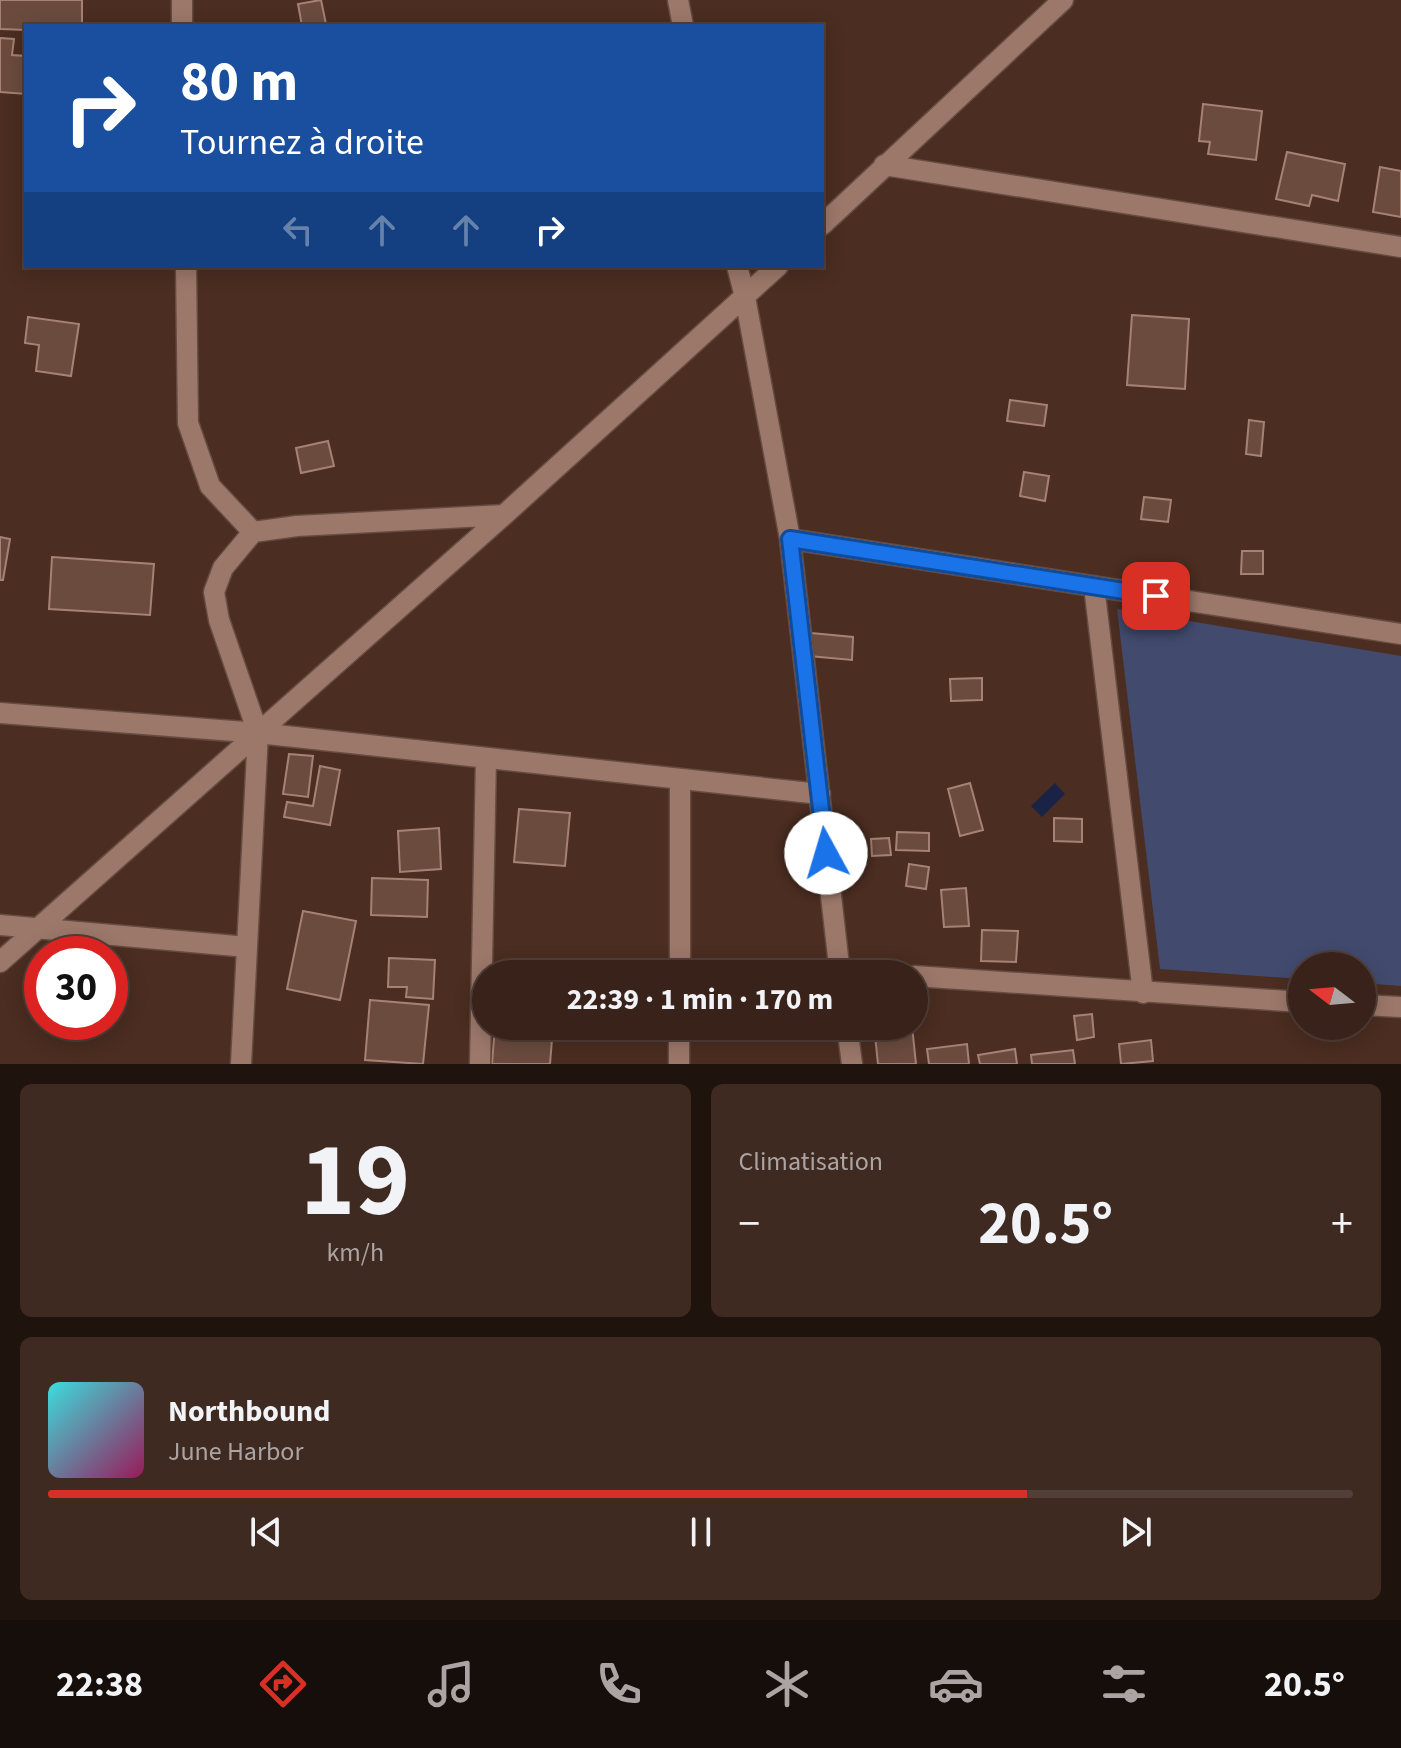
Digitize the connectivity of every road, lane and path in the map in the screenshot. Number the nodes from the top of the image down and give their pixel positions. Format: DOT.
graph roads {
  1 [pos="182,0"];
  2 [pos="678,0"];
  3 [pos="1063,0"];
  4 [pos="182,24"];
  5 [pos="683,24"];
  6 [pos="884,165"];
  7 [pos="824,223"];
  8 [pos="1401,247"];
  9 [pos="186,268"];
  10 [pos="738,268"];
  11 [pos="776,268"];
  12 [pos="745,297"];
  13 [pos="504,515"];
  14 [pos="253,532"];
  15 [pos="790,539"];
  16 [pos="1094,586"];
  17 [pos="1401,634"];
  18 [pos="0,713"];
  19 [pos="258,733"];
  20 [pos="486,758"];
  21 [pos="680,779"];
  22 [pos="820,794"];
  23 [pos="0,925"];
  24 [pos="37,929"];
  25 [pos="247,947"];
  26 [pos="680,960"];
  27 [pos="839,960"];
  28 [pos="0,962"];
  29 [pos="928,977"];
  30 [pos="1143,993"];
  31 [pos="1288,1001"];
  32 [pos="1376,1006"];
  33 [pos="1401,1007"];
  34 [pos="679,1040"];
  35 [pos="849,1040"];
  36 [pos="241,1064"];
  37 [pos="480,1064"];
  38 [pos="679,1064"];
  39 [pos="852,1064"];
  1 -- 4 [label="street"];
  2 -- 5 [label="street"];
  3 -- 6 [label="street"];
  6 -- 7 [label="street"];
  6 -- 8 [label="street"];
  9 -- 14 [label="street"];
  10 -- 12 [label="street"];
  11 -- 12 [label="street"];
  12 -- 13 [label="street"];
  12 -- 15 [label="street"];
  13 -- 14 [label="street"];
  13 -- 19 [label="street"];
  14 -- 19 [label="street"];
  15 -- 16 [label="street"];
  15 -- 22 [label="street"];
  16 -- 17 [label="street"];
  16 -- 30 [label="street"];
  18 -- 19 [label="street"];
  19 -- 20 [label="street"];
  19 -- 24 [label="street"];
  19 -- 25 [label="street"];
  20 -- 21 [label="street"];
  20 -- 37 [label="street"];
  21 -- 22 [label="street"];
  21 -- 26 [label="street"];
  22 -- 27 [label="street"];
  23 -- 24 [label="street"];
  24 -- 25 [label="street"];
  24 -- 28 [label="street"];
  25 -- 36 [label="street"];
  29 -- 30 [label="street"];
  30 -- 31 [label="street"];
  32 -- 33 [label="street"];
  34 -- 38 [label="street"];
  35 -- 39 [label="street"];
}
